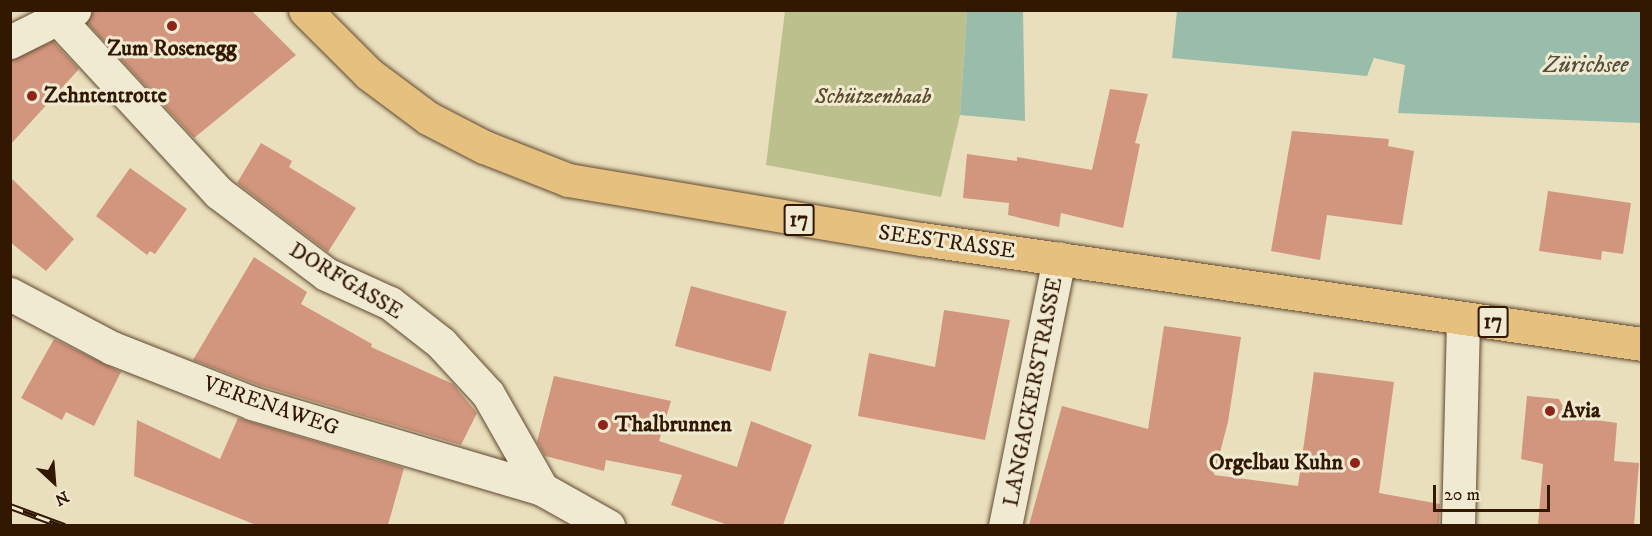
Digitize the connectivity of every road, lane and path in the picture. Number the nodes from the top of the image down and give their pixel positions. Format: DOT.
graph roads {
  1 [pos="305,10"];
  2 [pos="60,14"];
  3 [pos="10,42"];
  4 [pos="1059,258"];
  5 [pos="10,294"];
  6 [pos="1462,318"];
  7 [pos="1641,344"];
  8 [pos="542,489"];
  9 [pos="608,525"];
  10 [pos="1005,525"];
  11 [pos="1458,525"];
  1 -- 4 [label="main road, SEESTRASSE / 17"];
  2 -- 3 [label="street"];
  2 -- 8 [label="street, DORFGASSE"];
  4 -- 6 [label="main road, SEESTRASSE / 17"];
  4 -- 10 [label="street, LANGACKERSTRASSE"];
  5 -- 8 [label="street, VERENAWEG"];
  6 -- 7 [label="main road, SEESTRASSE / 17"];
  6 -- 11 [label="street"];
  8 -- 9 [label="street"];
}
